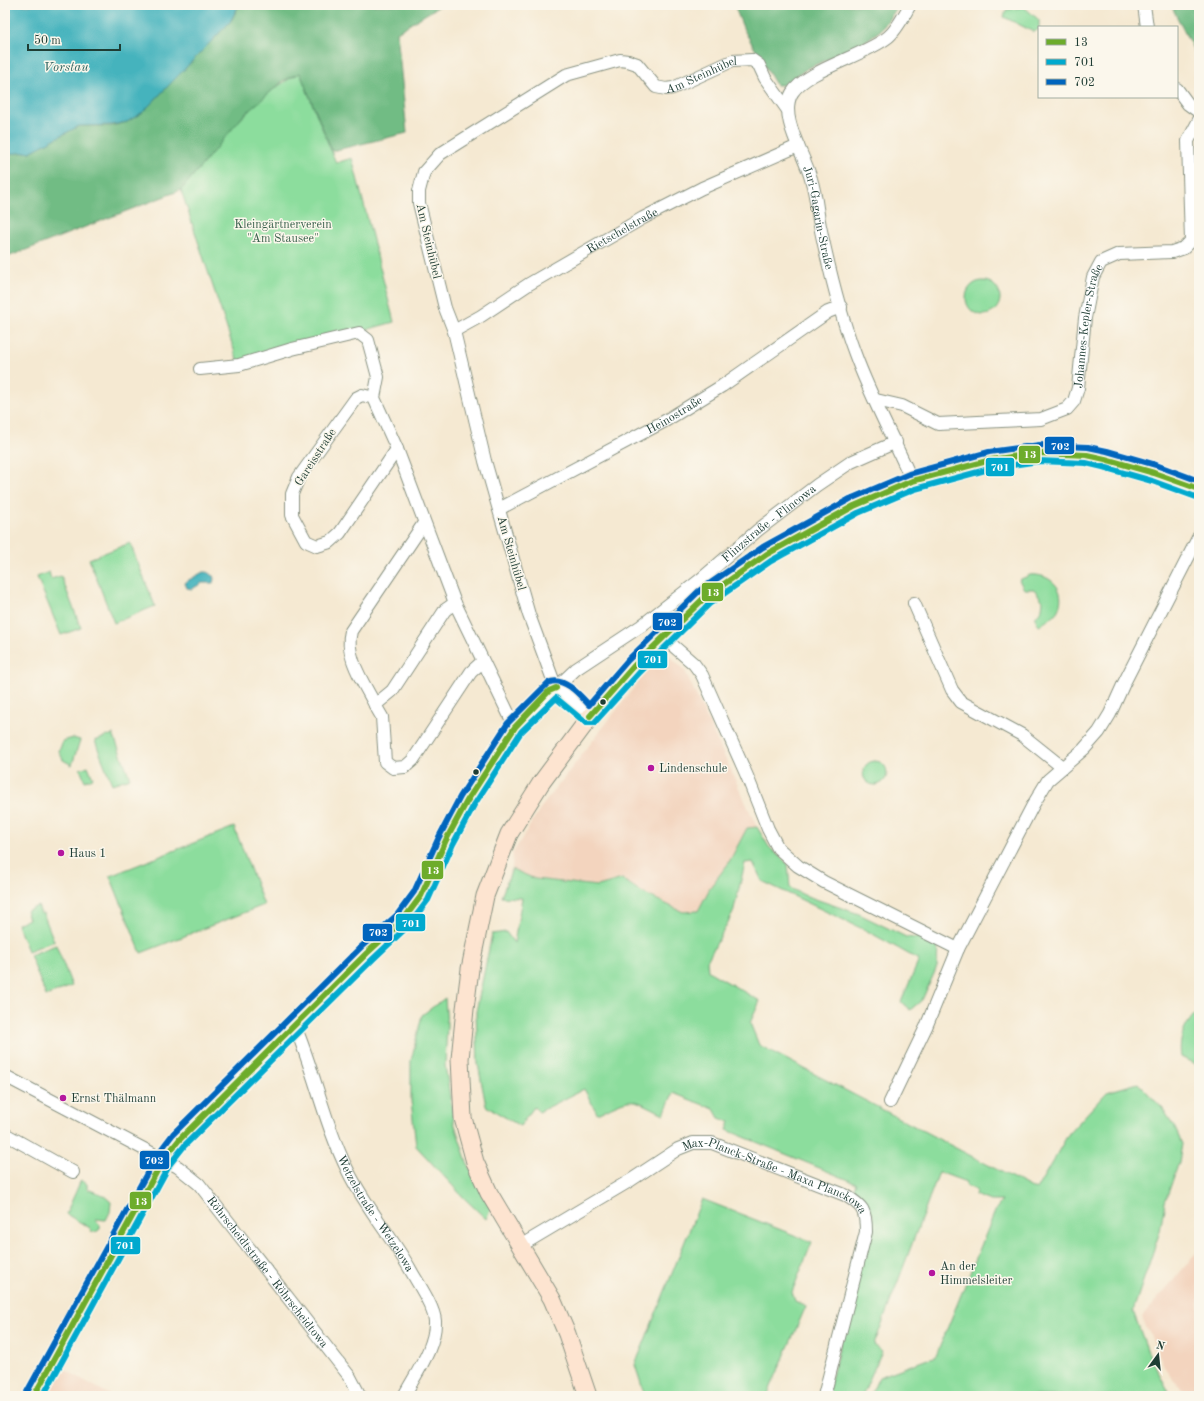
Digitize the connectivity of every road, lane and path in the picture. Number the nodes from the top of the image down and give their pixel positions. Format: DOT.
graph roads {
  1 [pos="910,5"];
  2 [pos="1144,5"];
  3 [pos="1147,26"];
  4 [pos="1178,90"];
  5 [pos="787,109"];
  6 [pos="1199,112"];
  7 [pos="1199,120"];
  8 [pos="798,146"];
  9 [pos="841,307"];
  10 [pos="454,331"];
  11 [pos="200,369"];
  12 [pos="374,398"];
  13 [pos="876,400"];
  14 [pos="896,442"];
  15 [pos="397,449"];
  16 [pos="912,481"];
  17 [pos="1199,489"];
  18 [pos="499,509"];
  19 [pos="424,523"];
  20 [pos="1199,536"];
  21 [pos="455,603"];
  22 [pos="914,603"];
  23 [pos="664,637"];
  24 [pos="482,662"];
  25 [pos="556,688"];
  26 [pos="375,705"];
  27 [pos="590,716"];
  28 [pos="515,727"];
  29 [pos="1062,766"];
  30 [pos="958,949"];
  31 [pos="295,1026"];
  32 [pos="5,1076"];
  33 [pos="890,1102"];
  34 [pos="5,1134"];
  35 [pos="163,1160"];
  36 [pos="73,1172"];
  37 [pos="520,1246"];
  38 [pos="34,1396"];
  39 [pos="360,1396"];
  40 [pos="404,1396"];
  41 [pos="588,1396"];
  42 [pos="824,1396"];
  1 -- 5 [label="street"];
  2 -- 3 [label="street"];
  4 -- 6 [label="street"];
  5 -- 8 [label="street, Juri-Gagarin-Straße"];
  5 -- 10 [label="street, Am Steinhübel"];
  7 -- 13 [label="street, Johannes-Kepler-Straße"];
  8 -- 9 [label="street, Juri-Gagarin-Straße"];
  8 -- 10 [label="street, Rietschelstraße"];
  9 -- 13 [label="street, Juri-Gagarin-Straße"];
  9 -- 18 [label="street, Heinostraße"];
  10 -- 18 [label="street, Am Steinhübel"];
  11 -- 12 [label="street"];
  12 -- 15 [label="street"];
  12 -- 15 [label="street, Gareisstraße"];
  13 -- 14 [label="street, Juri-Gagarin-Straße"];
  14 -- 16 [label="street, Juri-Gagarin-Straße"];
  14 -- 25 [label="street, Flinzstraße - Flincowa"];
  15 -- 19 [label="street"];
  16 -- 17 [label="street"];
  16 -- 23 [label="street"];
  18 -- 25 [label="street, Am Steinhübel"];
  19 -- 21 [label="street"];
  19 -- 26 [label="street"];
  20 -- 29 [label="street"];
  21 -- 24 [label="street"];
  21 -- 26 [label="street"];
  22 -- 29 [label="street"];
  23 -- 27 [label="street"];
  23 -- 30 [label="street"];
  24 -- 26 [label="street"];
  24 -- 28 [label="street"];
  25 -- 27 [label="street"];
  25 -- 28 [label="street, Flinzstraße - Flincowa"];
  27 -- 37 [label="street"];
  28 -- 31 [label="street, Flinzstraße - Flincowa"];
  29 -- 30 [label="street"];
  30 -- 33 [label="street"];
  31 -- 35 [label="street, Flinzstraße - Flincowa"];
  31 -- 40 [label="street, Wetzelstraße - Wetzelowa"];
  32 -- 35 [label="street, Röhrscheidtstraße - Röhrscheidtowa"];
  34 -- 36 [label="street"];
  35 -- 38 [label="street, Flinzstraße - Flincowa"];
  35 -- 39 [label="street, Röhrscheidtstraße - Röhrscheidtowa"];
  37 -- 41 [label="street"];
  37 -- 42 [label="street, Max-Planck-Straße - Maxa Planckowa"];
}
